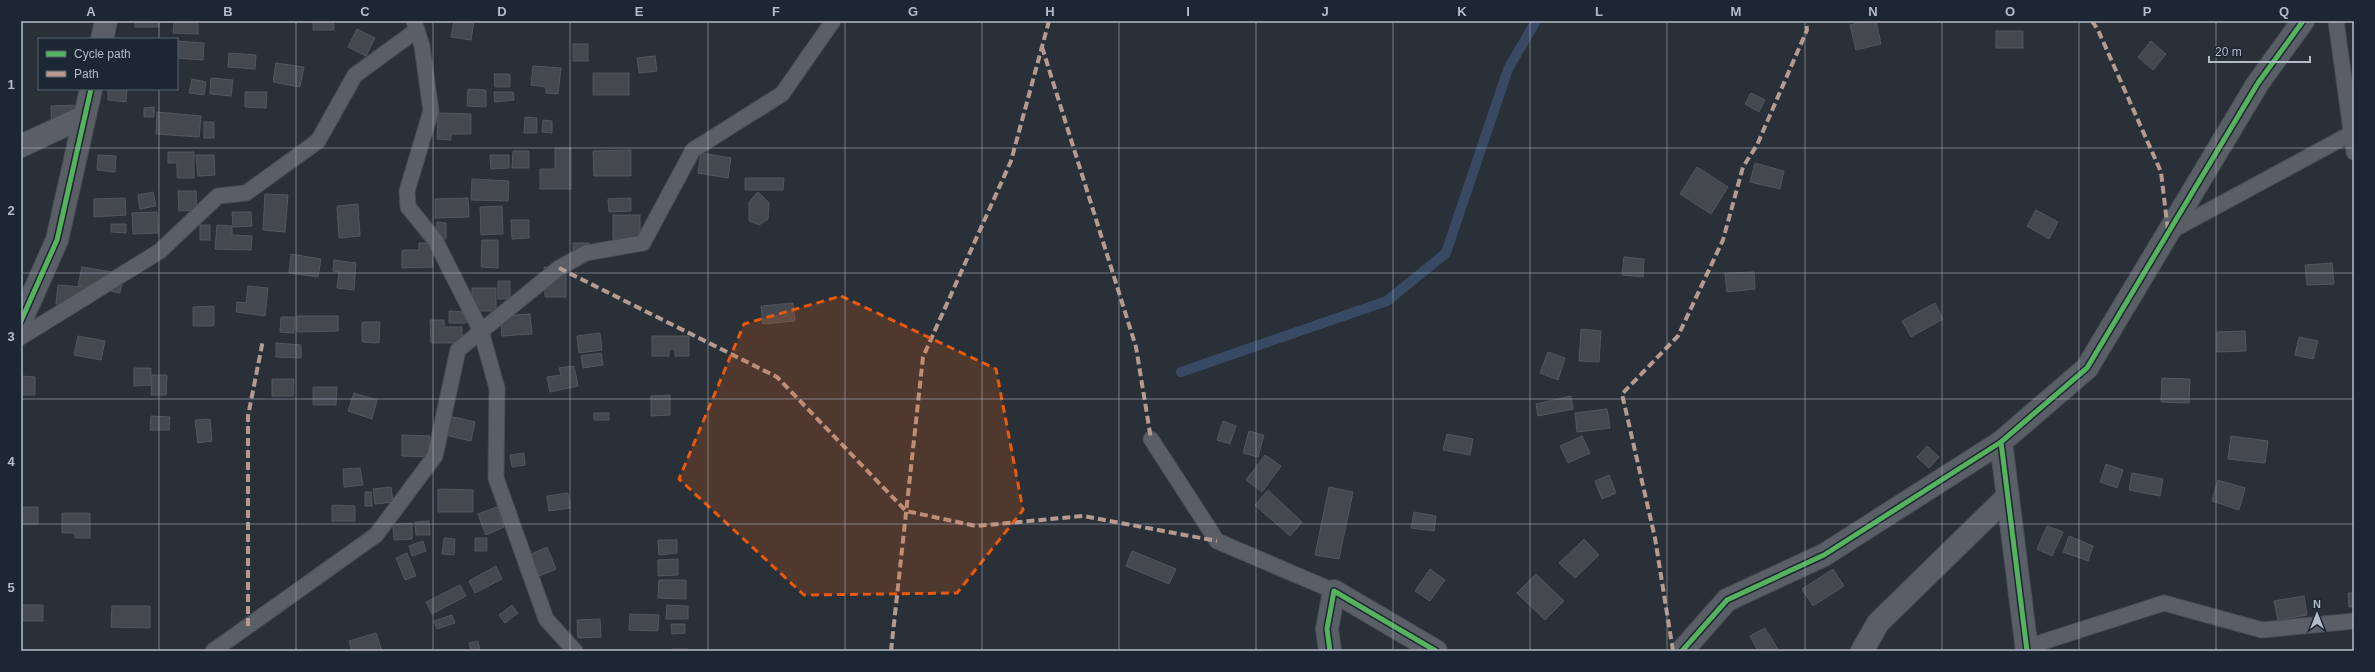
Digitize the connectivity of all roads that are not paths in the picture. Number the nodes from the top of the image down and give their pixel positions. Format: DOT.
graph roads {
  1 [pos="106,21"];
  2 [pos="833,21"];
  3 [pos="2303,21"];
  4 [pos="2336,21"];
  5 [pos="416,26"];
  6 [pos="102,38"];
  7 [pos="91,90"];
  8 [pos="85,116"];
  9 [pos="2352,132"];
  10 [pos="21,146"];
  11 [pos="2354,152"];
  12 [pos="2168,232"];
  13 [pos="21,321"];
  14 [pos="481,331"];
  15 [pos="21,338"];
  16 [pos="1151,439"];
  17 [pos="2001,442"];
  18 [pos="2008,496"];
  19 [pos="1334,591"];
  20 [pos="2354,621"];
  21 [pos="2027,649"];
  22 [pos="214,651"];
  23 [pos="575,651"];
  24 [pos="1330,651"];
  25 [pos="1436,651"];
  26 [pos="1682,651"];
  27 [pos="1862,651"];
  1 -- 6 [label="street"];
  2 -- 14 [label="lane"];
  3 -- 12 [label="street"];
  4 -- 9 [label="lane"];
  5 -- 14 [label="lane"];
  5 -- 15 [label="lane"];
  7 -- 8 [label="street"];
  8 -- 10 [label="street"];
  8 -- 13 [label="street"];
  9 -- 11 [label="lane"];
  9 -- 12 [label="lane"];
  12 -- 17 [label="street"];
  14 -- 22 [label="lane"];
  14 -- 23 [label="lane"];
  16 -- 19 [label="lane"];
  17 -- 18 [label="street"];
  17 -- 26 [label="street"];
  18 -- 21 [label="street"];
  18 -- 27 [label="street"];
  19 -- 24 [label="street"];
  19 -- 25 [label="street"];
  20 -- 21 [label="lane"];
}
